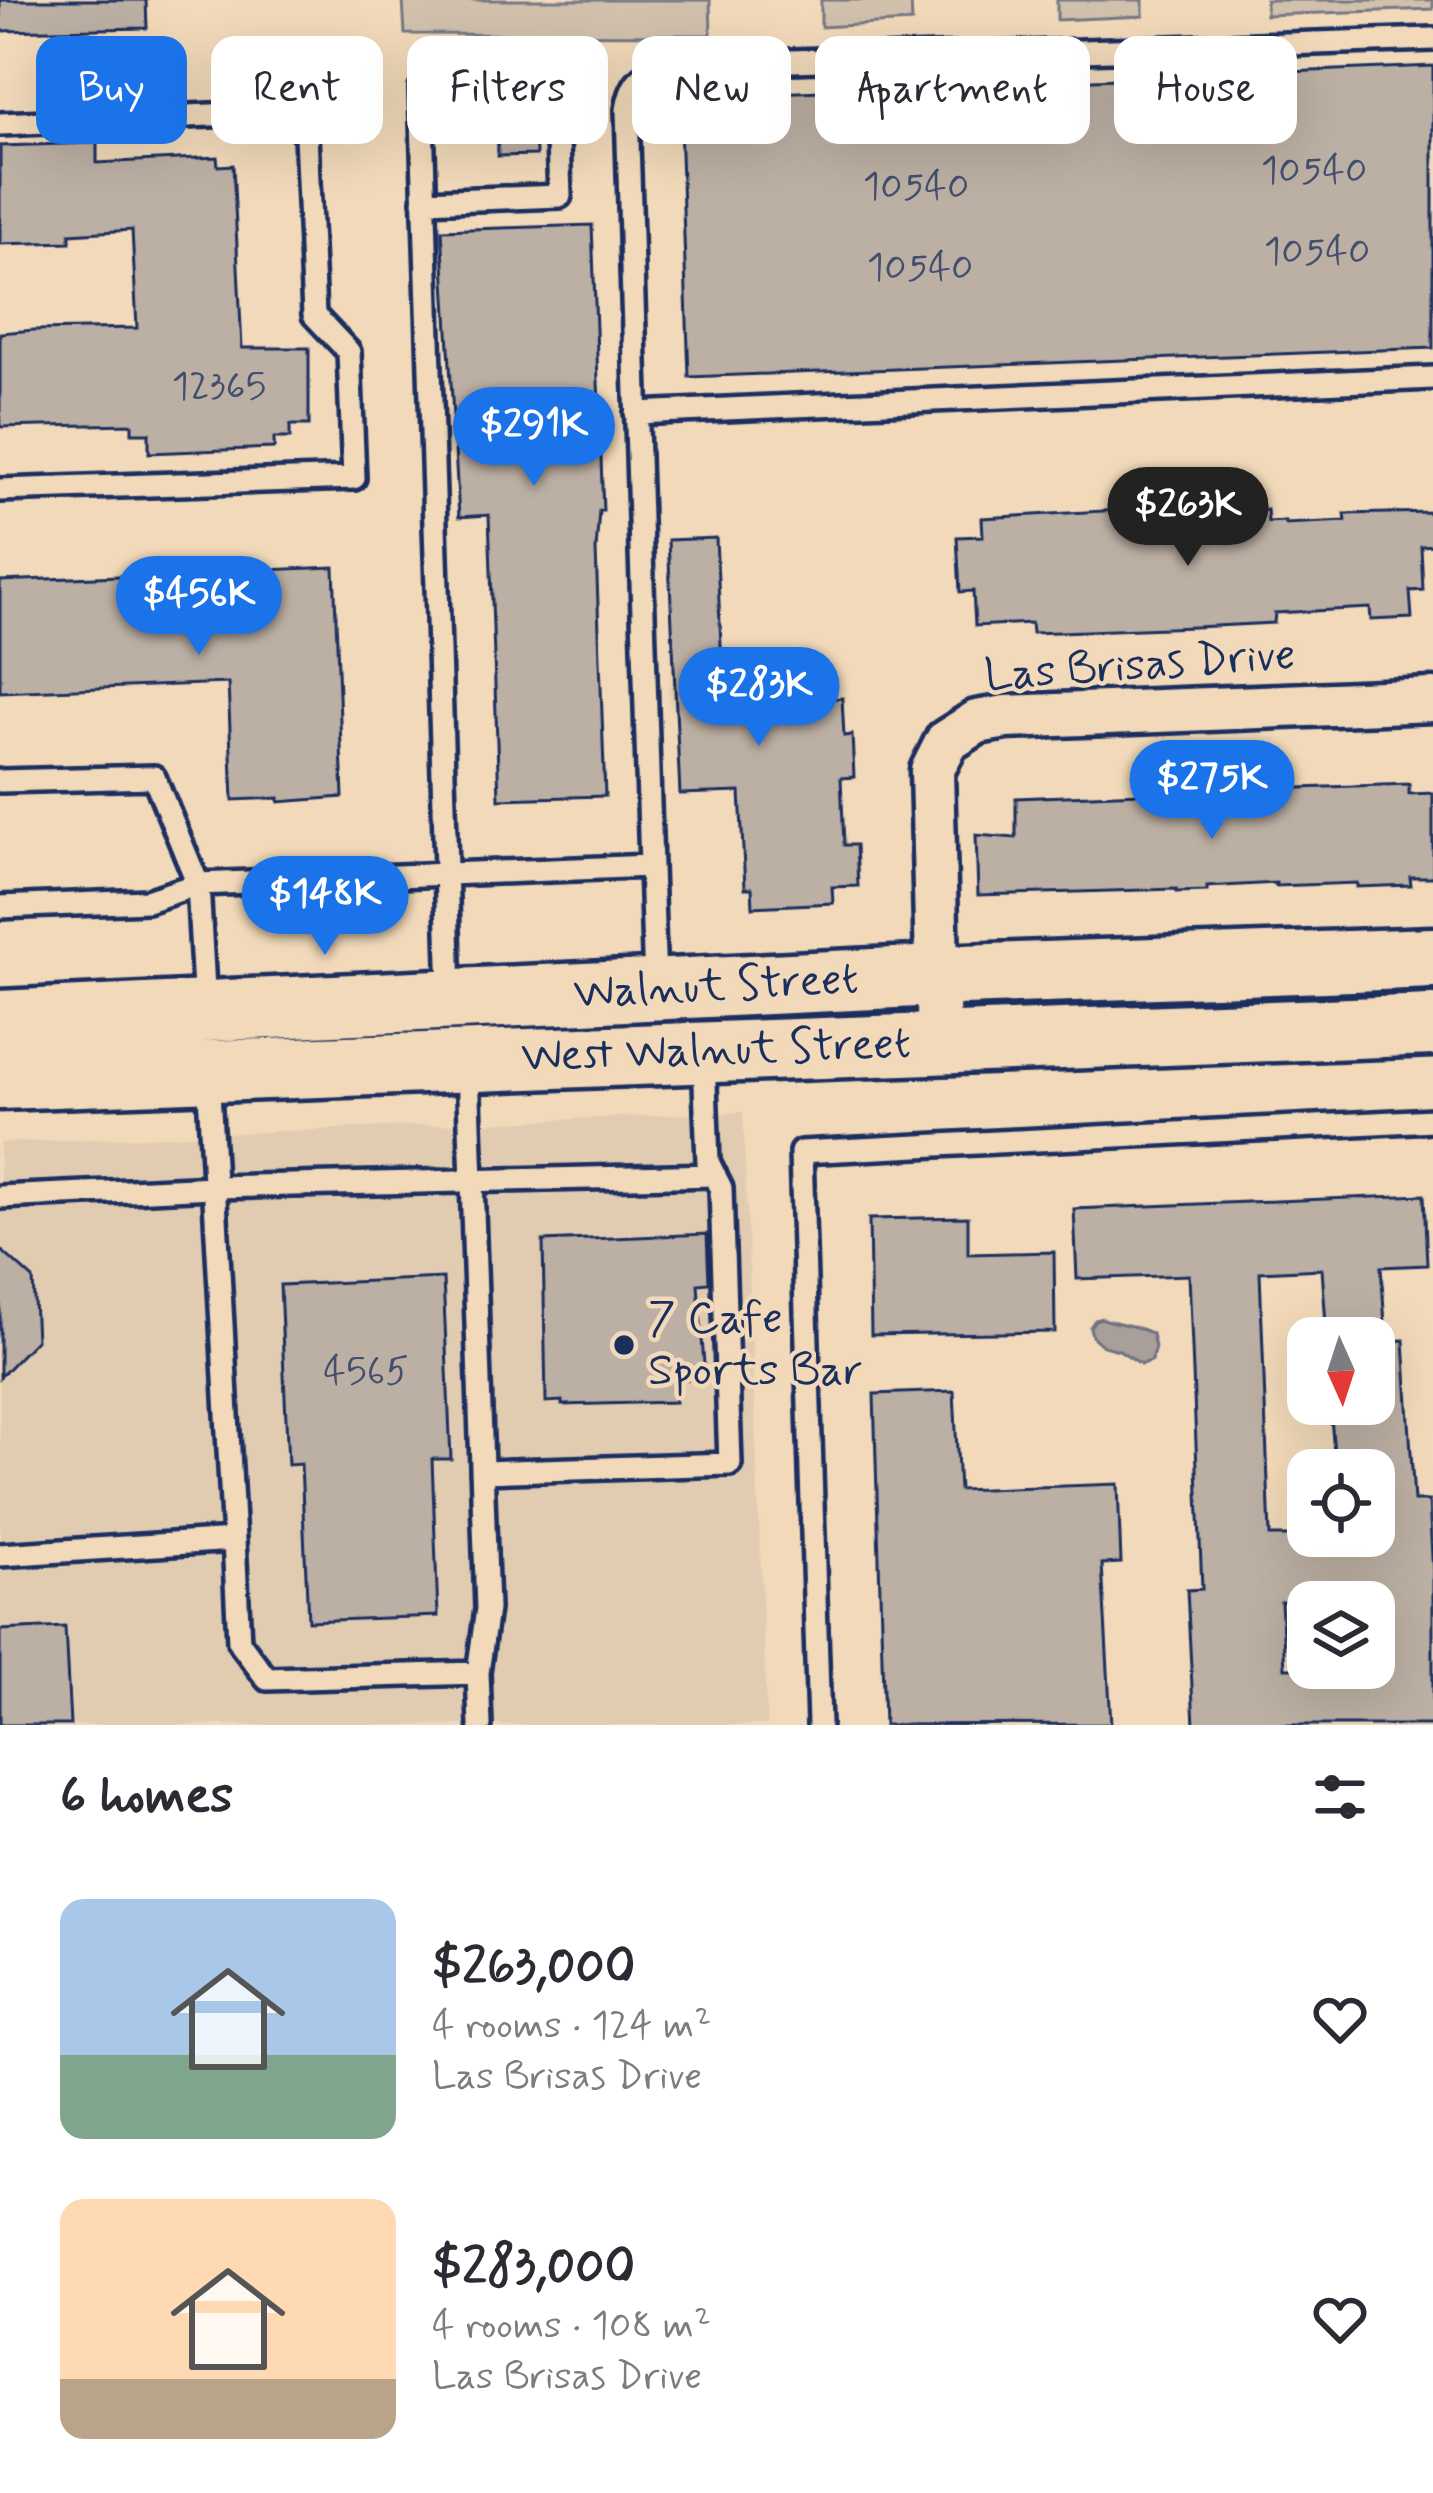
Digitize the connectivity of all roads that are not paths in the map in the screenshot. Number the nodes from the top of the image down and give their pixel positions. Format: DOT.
graph roads {
  1 [pos="1433,39"];
  2 [pos="0,124"];
  3 [pos="424,201"];
  4 [pos="1433,378"];
  5 [pos="636,413"];
  6 [pos="0,490"];
  7 [pos="1433,700"];
  8 [pos="0,781"];
  9 [pos="651,866"];
  10 [pos="445,874"];
  11 [pos="198,884"];
  12 [pos="0,907"];
  13 [pos="1433,958"];
  14 [pos="937,976"];
  15 [pos="656,990"];
  16 [pos="450,999"];
  17 [pos="0,1021"];
  18 [pos="1433,1025"];
  19 [pos="207,1041"];
  20 [pos="939,1043"];
  21 [pos="704,1052"];
  22 [pos="467,1061"];
  23 [pos="0,1079"];
  24 [pos="1433,1120"];
  25 [pos="715,1175"];
  26 [pos="472,1181"];
  27 [pos="214,1187"];
  28 [pos="0,1197"];
  29 [pos="482,1472"];
  30 [pos="234,1540"];
  31 [pos="0,1555"];
  32 [pos="478,1672"];
  33 [pos="480,1725"];
  34 [pos="819,1725"];
  1 -- 5 [label="lane"];
  2 -- 6 [label="lane"];
  3 -- 3 [label="lane"];
  3 -- 10 [label="lane"];
  4 -- 5 [label="lane"];
  5 -- 9 [label="lane"];
  7 -- 14 [label="street, Las Brisas Drive"];
  8 -- 11 [label="lane"];
  9 -- 10 [label="lane"];
  9 -- 15 [label="lane"];
  10 -- 11 [label="lane"];
  10 -- 16 [label="lane"];
  11 -- 12 [label="lane"];
  11 -- 19 [label="lane"];
  13 -- 14 [label="main road, Walnut Street"];
  14 -- 15 [label="main road, Walnut Street"];
  14 -- 20 [label="street, Las Brisas Drive"];
  15 -- 16 [label="main road, Walnut Street"];
  16 -- 19 [label="main road, Walnut Street"];
  17 -- 19 [label="main road, Walnut Street"];
  18 -- 20 [label="main road, West Walnut Street"];
  19 -- 22 [label="main road, West Walnut Street"];
  19 -- 23 [label="main road, West Walnut Street"];
  19 -- 27 [label="lane"];
  20 -- 21 [label="main road, West Walnut Street"];
  21 -- 22 [label="main road, West Walnut Street"];
  21 -- 25 [label="lane"];
  22 -- 26 [label="lane"];
  24 -- 34 [label="lane"];
  25 -- 26 [label="lane"];
  25 -- 29 [label="lane"];
  26 -- 27 [label="lane"];
  26 -- 29 [label="lane"];
  27 -- 28 [label="lane"];
  27 -- 30 [label="lane"];
  29 -- 32 [label="lane"];
  30 -- 31 [label="lane"];
  30 -- 32 [label="lane"];
  32 -- 33 [label="lane"];
}
